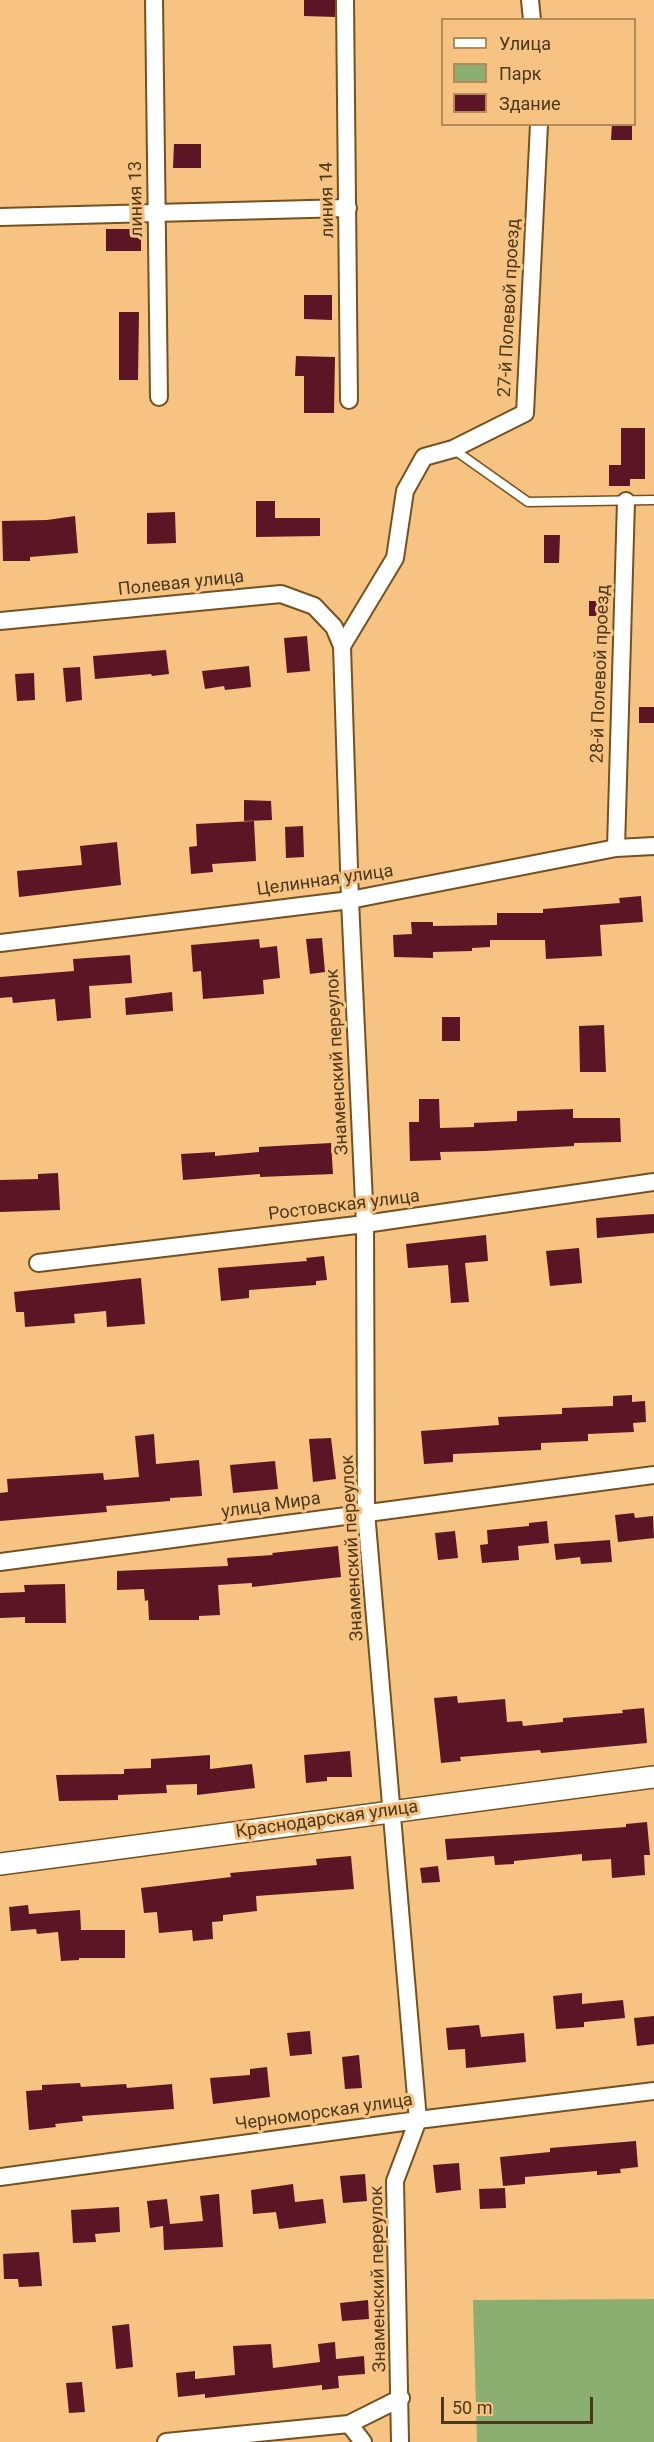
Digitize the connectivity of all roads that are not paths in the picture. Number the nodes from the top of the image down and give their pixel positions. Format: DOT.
graph roads {
  1 [pos="154,0"];
  2 [pos="345,0"];
  3 [pos="530,0"];
  4 [pos="532,18"];
  5 [pos="539,126"];
  6 [pos="348,208"];
  7 [pos="156,213"];
  8 [pos="0,217"];
  9 [pos="159,397"];
  10 [pos="349,400"];
  11 [pos="453,449"];
  12 [pos="654,500"];
  13 [pos="626,501"];
  14 [pos="0,621"];
  15 [pos="342,646"];
  16 [pos="654,846"];
  17 [pos="616,848"];
  18 [pos="350,900"];
  19 [pos="0,943"];
  20 [pos="654,1182"];
  21 [pos="365,1224"];
  22 [pos="38,1263"];
  23 [pos="654,1475"];
  24 [pos="366,1512"];
  25 [pos="0,1562"];
  26 [pos="654,1777"];
  27 [pos="392,1811"];
  28 [pos="0,1864"];
  29 [pos="654,2091"];
  30 [pos="418,2120"];
  31 [pos="0,2177"];
  32 [pos="401,2398"];
  33 [pos="349,2424"];
  34 [pos="166,2442"];
  35 [pos="363,2442"];
  36 [pos="400,2442"];
  1 -- 7 [label="street, линия 13"];
  2 -- 6 [label="street, линия 14"];
  3 -- 4 [label="street"];
  5 -- 11 [label="street, 27-й Полевой проезд"];
  6 -- 7 [label="street"];
  6 -- 10 [label="street, линия 14"];
  7 -- 8 [label="street"];
  7 -- 9 [label="street, линия 13"];
  11 -- 13 [label="lane"];
  11 -- 15 [label="street"];
  12 -- 13 [label="lane"];
  13 -- 17 [label="street, 28-й Полевой проезд"];
  14 -- 15 [label="street, Полевая улица"];
  15 -- 18 [label="street, Знаменский переулок"];
  16 -- 17 [label="street, Целинная улица"];
  17 -- 18 [label="street, Целинная улица"];
  18 -- 19 [label="street, Целинная улица"];
  18 -- 21 [label="street, Знаменский переулок"];
  20 -- 21 [label="street, Ростовская улица"];
  21 -- 22 [label="street, Ростовская улица"];
  21 -- 24 [label="street, Знаменский переулок"];
  23 -- 24 [label="street, улица Мира"];
  24 -- 25 [label="street, улица Мира"];
  24 -- 27 [label="street, Знаменский переулок"];
  26 -- 27 [label="street, Краснодарская улица"];
  27 -- 28 [label="street, Краснодарская улица"];
  27 -- 30 [label="street, Знаменский переулок"];
  29 -- 30 [label="street, Черноморская улица"];
  30 -- 31 [label="street, Черноморская улица"];
  30 -- 32 [label="street, Знаменский переулок"];
  32 -- 33 [label="street"];
  32 -- 36 [label="street, Знаменский переулок"];
  33 -- 34 [label="street"];
  33 -- 35 [label="street"];
}
